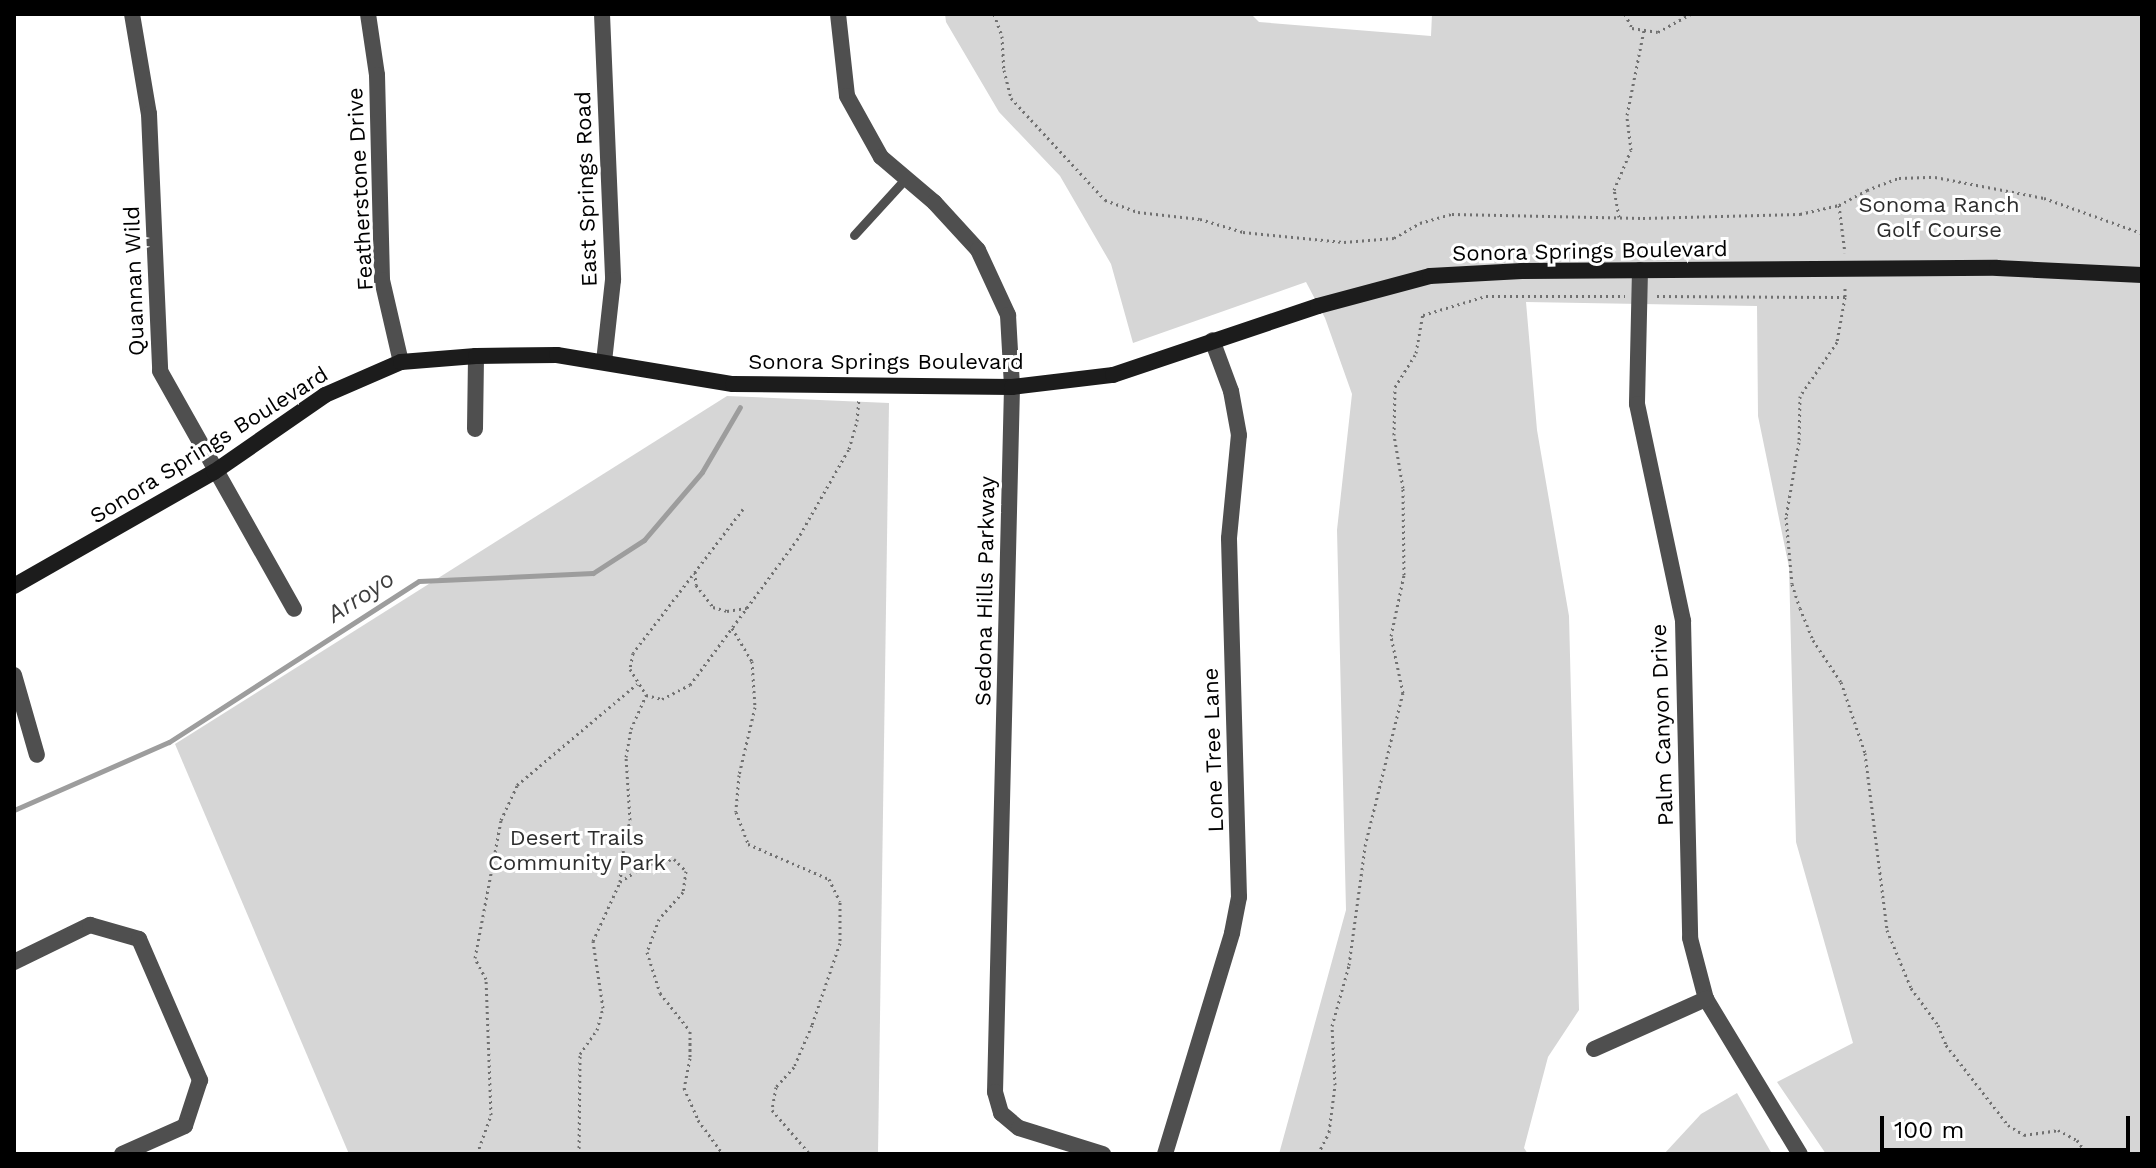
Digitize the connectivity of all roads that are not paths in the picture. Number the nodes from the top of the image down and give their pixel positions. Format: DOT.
graph roads {
  1 [pos="132,14"];
  2 [pos="368,14"];
  3 [pos="602,14"];
  4 [pos="838,14"];
  5 [pos="906,178"];
  6 [pos="854,235"];
  7 [pos="1640,270"];
  8 [pos="2142,275"];
  9 [pos="1212,340"];
  10 [pos="476,356"];
  11 [pos="401,362"];
  12 [pos="604,362"];
  13 [pos="1012,387"];
  14 [pos="475,429"];
  15 [pos="214,472"];
  16 [pos="14,586"];
  17 [pos="294,609"];
  18 [pos="14,675"];
  19 [pos="37,755"];
  20 [pos="14,962"];
  21 [pos="1706,999"];
  22 [pos="1594,1049"];
  23 [pos="122,1154"];
  24 [pos="1103,1154"];
  25 [pos="1165,1154"];
  26 [pos="1800,1154"];
  1 -- 15 [label="street, Quannan Wild"];
  2 -- 11 [label="street, Featherstone Drive"];
  3 -- 12 [label="street, East Springs Road"];
  4 -- 5 [label="street, Sedona Hills Parkway"];
  5 -- 6 [label="lane"];
  5 -- 13 [label="street, Sedona Hills Parkway"];
  7 -- 8 [label="street, Sonora Springs Boulevard"];
  7 -- 9 [label="street, Sonora Springs Boulevard"];
  7 -- 21 [label="street, Palm Canyon Drive"];
  9 -- 13 [label="street, Sonora Springs Boulevard"];
  9 -- 25 [label="street, Lone Tree Lane"];
  10 -- 11 [label="street, Sonora Springs Boulevard"];
  10 -- 12 [label="street, Sonora Springs Boulevard"];
  10 -- 14 [label="street"];
  11 -- 15 [label="street, Sonora Springs Boulevard"];
  12 -- 13 [label="street, Sonora Springs Boulevard"];
  13 -- 24 [label="street, Sedona Hills Parkway"];
  15 -- 16 [label="street, Sonora Springs Boulevard"];
  15 -- 17 [label="street, Quannan Wild"];
  18 -- 19 [label="street"];
  20 -- 23 [label="street"];
  21 -- 22 [label="street"];
  21 -- 26 [label="street, Palm Canyon Drive"];
}
